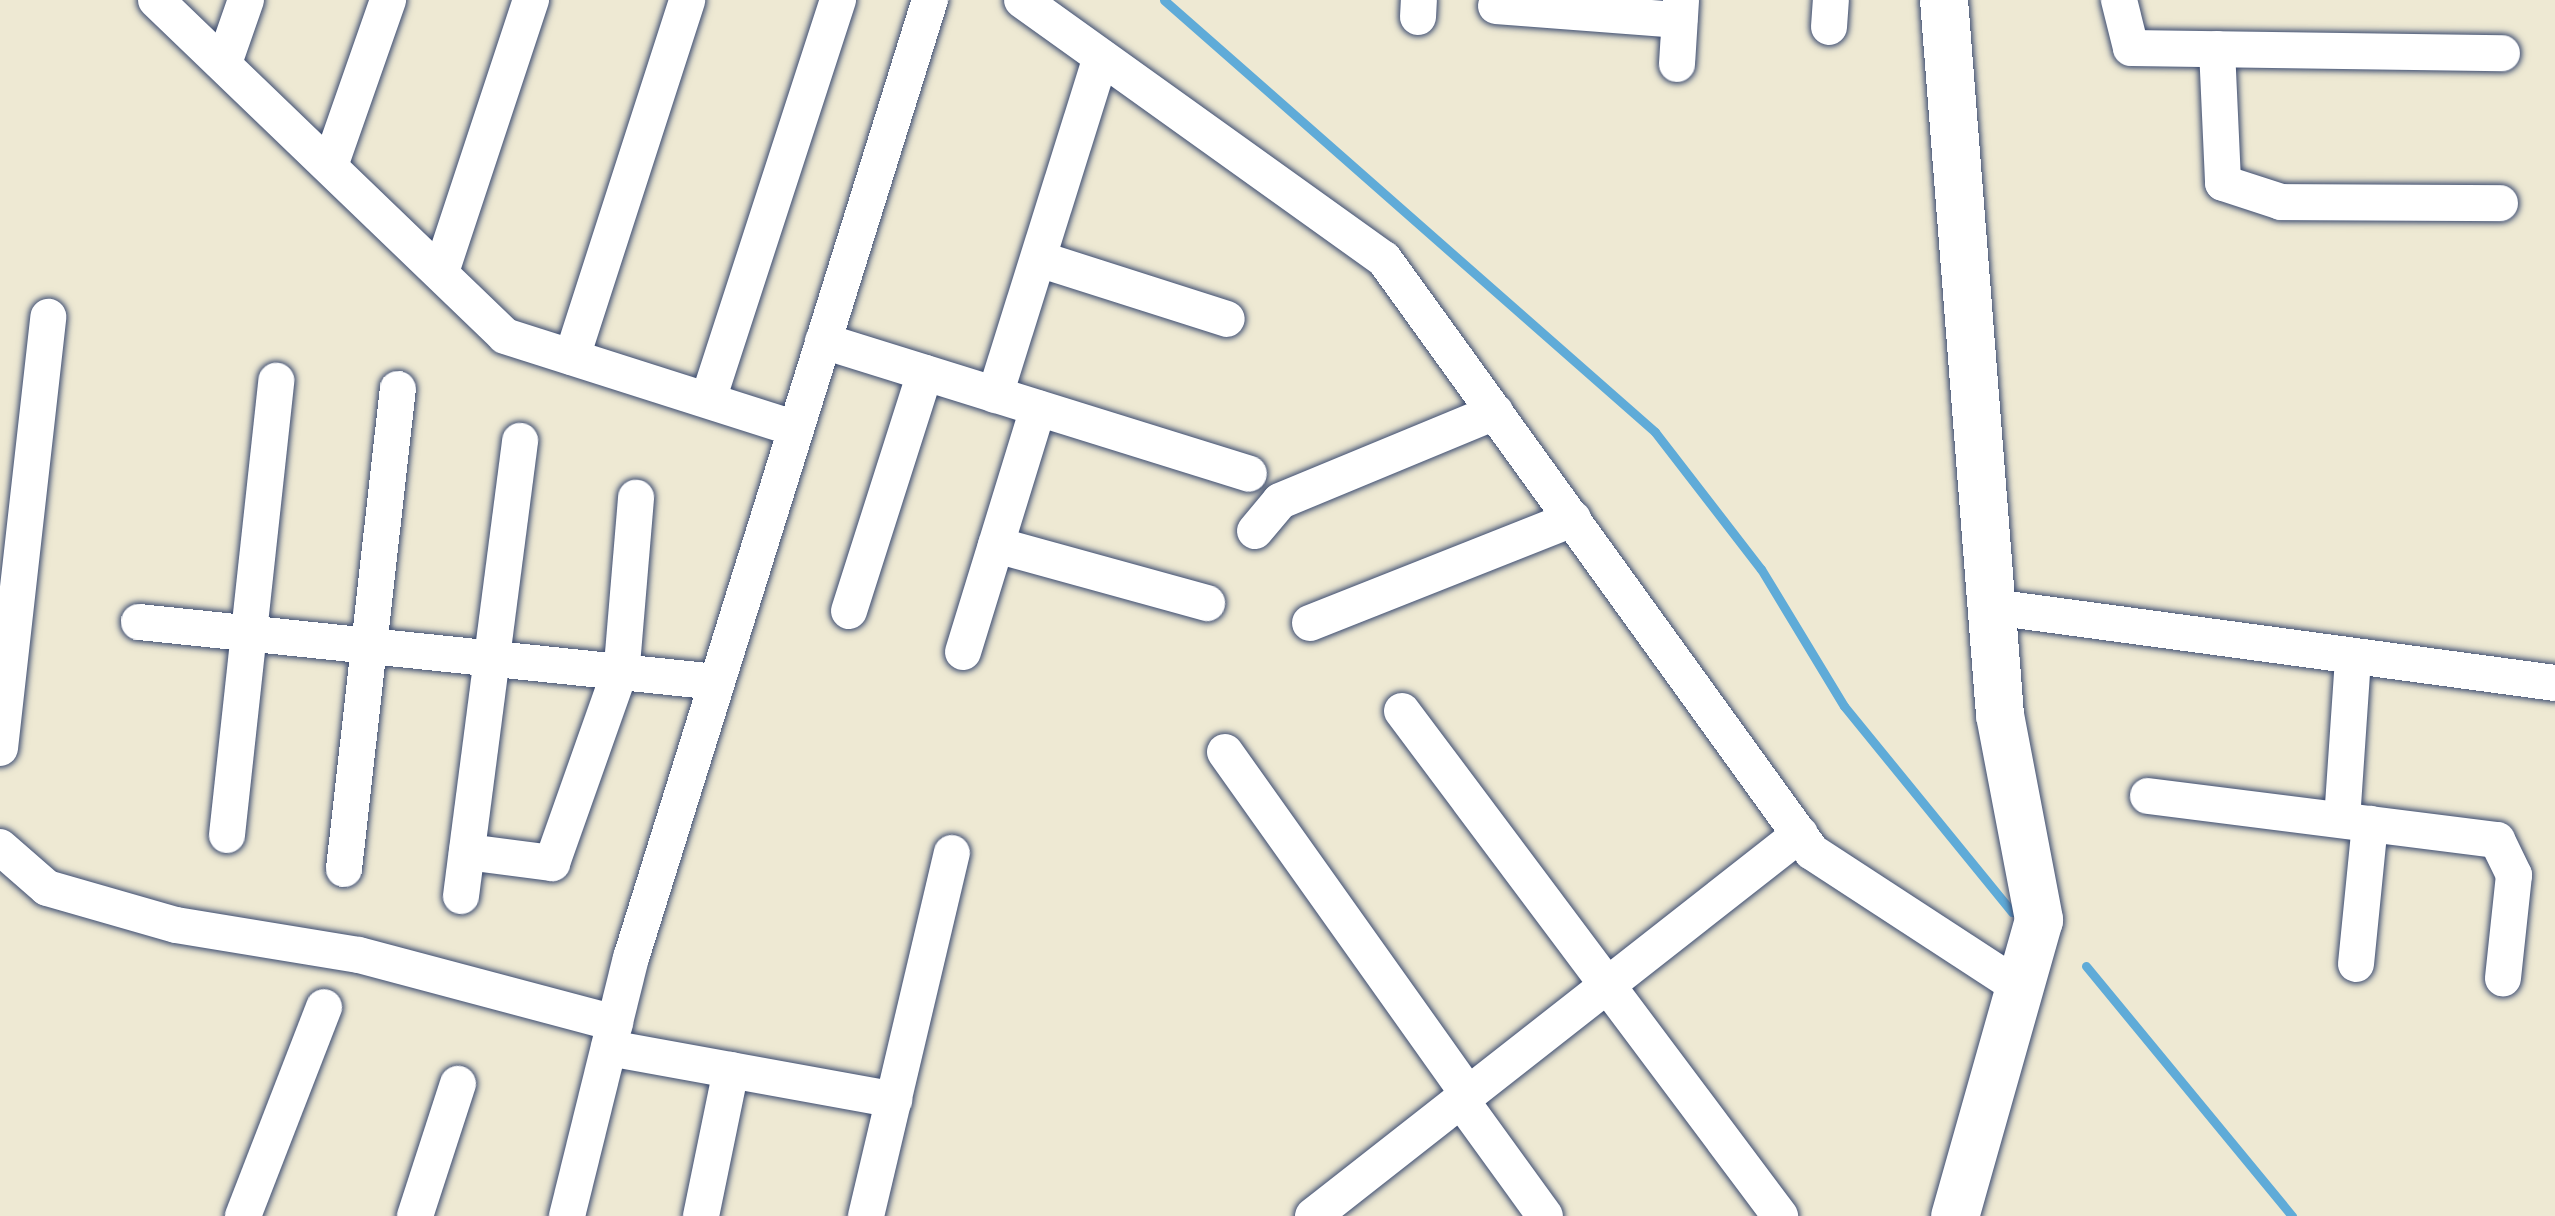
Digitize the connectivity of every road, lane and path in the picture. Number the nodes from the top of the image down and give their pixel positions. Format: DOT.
graph roads {
  1 [pos="156,0"];
  2 [pos="246,0"];
  3 [pos="388,0"];
  4 [pos="531,0"];
  5 [pos="687,0"];
  6 [pos="838,0"];
  7 [pos="930,0"];
  8 [pos="1022,0"];
  9 [pos="1944,0"];
  10 [pos="2119,0"];
  11 [pos="1496,7"];
  12 [pos="1680,10"];
  13 [pos="2217,50"];
  14 [pos="2502,53"];
  15 [pos="1101,57"];
  16 [pos="224,63"];
  17 [pos="1677,64"];
  18 [pos="331,163"];
  19 [pos="2500,203"];
  20 [pos="1039,259"];
  21 [pos="441,272"];
  22 [pos="47,317"];
  23 [pos="1227,319"];
  24 [pos="823,341"];
  25 [pos="572,357"];
  26 [pos="926,373"];
  27 [pos="276,381"];
  28 [pos="398,389"];
  29 [pos="995,394"];
  30 [pos="708,400"];
  31 [pos="1038,408"];
  32 [pos="1495,412"];
  33 [pos="796,429"];
  34 [pos="520,441"];
  35 [pos="1249,474"];
  36 [pos="636,497"];
  37 [pos="13,518"];
  38 [pos="1573,519"];
  39 [pos="1255,531"];
  40 [pos="996,545"];
  41 [pos="1207,603"];
  42 [pos="1993,607"];
  43 [pos="849,611"];
  44 [pos="140,622"];
  45 [pos="1310,623"];
  46 [pos="249,634"];
  47 [pos="369,644"];
  48 [pos="963,652"];
  49 [pos="492,658"];
  50 [pos="2353,658"];
  51 [pos="622,665"];
  52 [pos="4,675"];
  53 [pos="718,682"];
  54 [pos="2555,683"];
  55 [pos="1402,711"];
  56 [pos="0,748"];
  57 [pos="1225,752"];
  58 [pos="2148,796"];
  59 [pos="2356,822"];
  60 [pos="1800,834"];
  61 [pos="227,835"];
  62 [pos="0,847"];
  63 [pos="467,852"];
  64 [pos="952,853"];
  65 [pos="344,869"];
  66 [pos="461,896"];
  67 [pos="2356,964"];
  68 [pos="2503,978"];
  69 [pos="1608,985"];
  70 [pos="2016,985"];
  71 [pos="324,1007"];
  72 [pos="612,1035"];
  73 [pos="731,1070"];
  74 [pos="458,1084"];
  75 [pos="1465,1097"];
  76 [pos="893,1100"];
  77 [pos="243,1216"];
  78 [pos="415,1216"];
  79 [pos="567,1216"];
  80 [pos="701,1216"];
  81 [pos="866,1216"];
  82 [pos="1312,1216"];
  83 [pos="1545,1216"];
  84 [pos="1780,1216"];
  85 [pos="1955,1216"];
  1 -- 16 [label="street"];
  2 -- 16 [label="street"];
  3 -- 18 [label="street"];
  4 -- 21 [label="street"];
  5 -- 25 [label="street"];
  6 -- 30 [label="street"];
  7 -- 24 [label="street"];
  8 -- 15 [label="street"];
  9 -- 42 [label="street"];
  10 -- 13 [label="street"];
  11 -- 12 [label="street"];
  12 -- 17 [label="street"];
  13 -- 14 [label="street"];
  13 -- 19 [label="street"];
  15 -- 20 [label="street"];
  15 -- 32 [label="street"];
  16 -- 18 [label="street"];
  18 -- 21 [label="street"];
  20 -- 23 [label="street"];
  20 -- 29 [label="street"];
  21 -- 25 [label="street"];
  22 -- 37 [label="street"];
  24 -- 26 [label="street"];
  24 -- 33 [label="street"];
  25 -- 30 [label="street"];
  26 -- 29 [label="street"];
  26 -- 43 [label="street"];
  27 -- 46 [label="street"];
  28 -- 47 [label="street"];
  29 -- 31 [label="street"];
  30 -- 33 [label="street"];
  31 -- 35 [label="street"];
  31 -- 40 [label="street"];
  32 -- 38 [label="street"];
  32 -- 39 [label="street"];
  33 -- 53 [label="street"];
  34 -- 49 [label="street"];
  36 -- 51 [label="street"];
  37 -- 52 [label="street"];
  38 -- 45 [label="street"];
  38 -- 60 [label="street"];
  40 -- 41 [label="street"];
  40 -- 48 [label="street"];
  42 -- 50 [label="street"];
  42 -- 70 [label="street"];
  44 -- 46 [label="street"];
  46 -- 47 [label="street"];
  46 -- 61 [label="street"];
  47 -- 49 [label="street"];
  47 -- 65 [label="street"];
  49 -- 51 [label="street"];
  49 -- 63 [label="street"];
  50 -- 54 [label="street"];
  50 -- 59 [label="street"];
  51 -- 53 [label="street"];
  51 -- 63 [label="street"];
  52 -- 56 [label="street"];
  53 -- 72 [label="street"];
  55 -- 69 [label="street"];
  57 -- 75 [label="street"];
  58 -- 59 [label="street"];
  59 -- 67 [label="street"];
  59 -- 68 [label="street"];
  60 -- 69 [label="street"];
  60 -- 70 [label="street"];
  62 -- 72 [label="street"];
  63 -- 66 [label="street"];
  64 -- 76 [label="street"];
  69 -- 75 [label="street"];
  69 -- 84 [label="street"];
  70 -- 85 [label="street"];
  71 -- 77 [label="street"];
  72 -- 73 [label="street"];
  72 -- 79 [label="street"];
  73 -- 76 [label="street"];
  73 -- 80 [label="street"];
  74 -- 78 [label="street"];
  75 -- 82 [label="street"];
  75 -- 83 [label="street"];
  76 -- 81 [label="street"];
}
